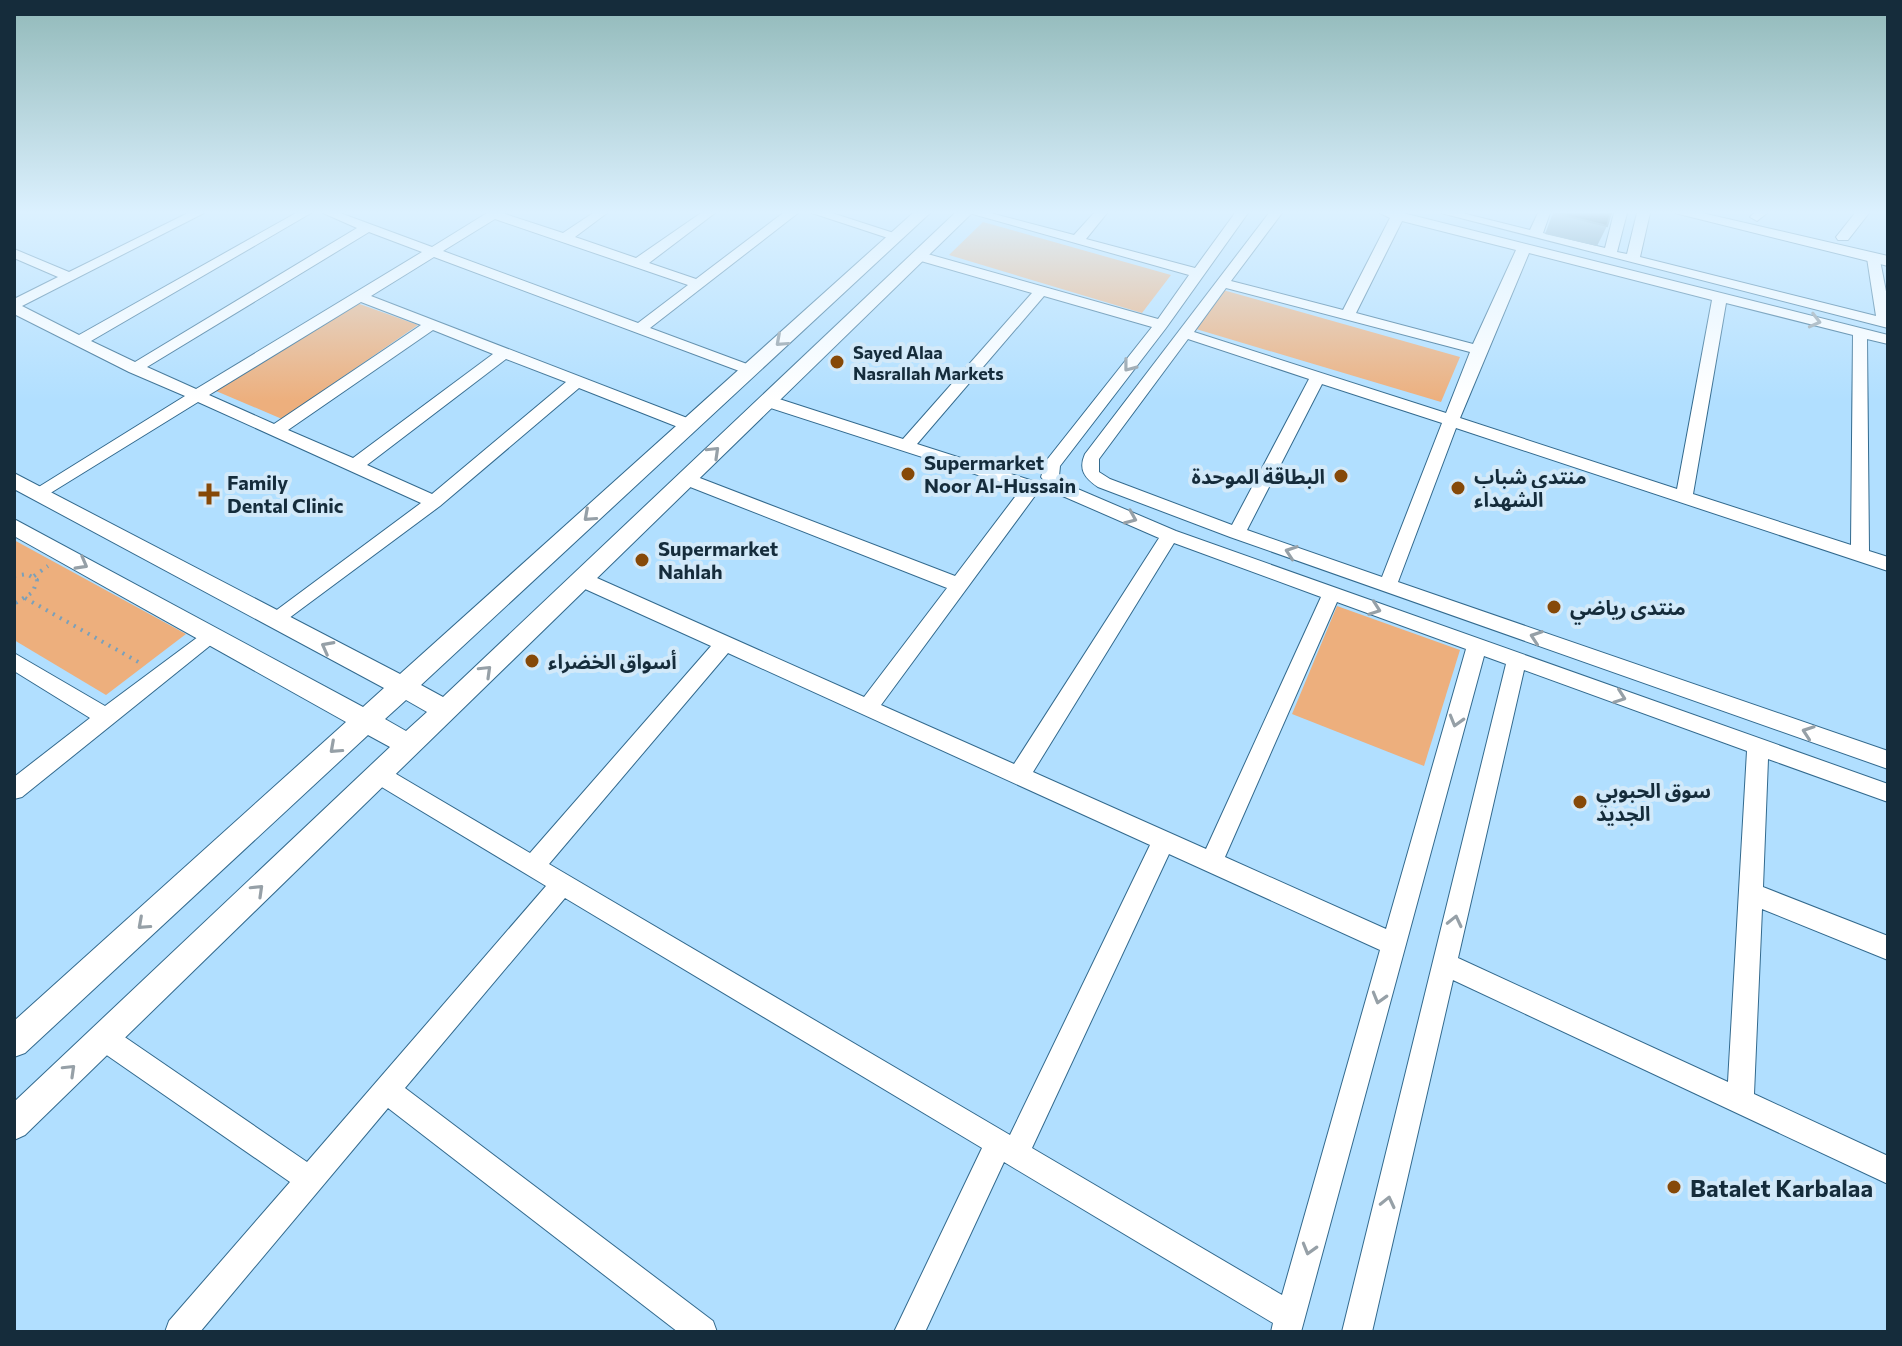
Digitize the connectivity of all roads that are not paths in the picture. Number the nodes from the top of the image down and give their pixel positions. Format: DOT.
graph roads {
  1 [pos="194,276"];
  2 [pos="288,276"];
  3 [pos="392,276"];
  4 [pos="498,276"];
  5 [pos="675,276"];
  6 [pos="709,276"];
  7 [pos="853,276"];
  8 [pos="898,276"];
  9 [pos="988,276"];
  10 [pos="1195,276"];
  11 [pos="1227,276"];
  12 [pos="1365,276"];
  13 [pos="1513,276"];
  14 [pos="1648,276"];
  15 [pos="1685,276"];
  16 [pos="1884,276"];
  17 [pos="69,277"];
  18 [pos="1222,283"];
  19 [pos="698,284"];
  20 [pos="1041,291"];
  21 [pos="359,296"];
  22 [pos="1720,297"];
  23 [pos="1772,302"];
  24 [pos="14,306"];
  25 [pos="1348,314"];
  26 [pos="433,324"];
  27 [pos="1886,324"];
  28 [pos="1161,325"];
  29 [pos="639,329"];
  30 [pos="1860,333"];
  31 [pos="1186,334"];
  32 [pos="1888,340"];
  33 [pos="78,342"];
  34 [pos="1478,350"];
  35 [pos="504,353"];
  36 [pos="134,369"];
  37 [pos="750,370"];
  38 [pos="1318,377"];
  39 [pos="577,381"];
  40 [pos="198,395"];
  41 [pos="767,401"];
  42 [pos="1450,420"];
  43 [pos="689,425"];
  44 [pos="278,429"];
  45 [pos="906,446"];
  46 [pos="355,465"];
  47 [pos="1091,474"];
  48 [pos="686,479"];
  49 [pos="14,480"];
  50 [pos="1032,487"];
  51 [pos="1060,488"];
  52 [pos="41,494"];
  53 [pos="1684,497"];
  54 [pos="434,502"];
  55 [pos="72,511"];
  56 [pos="14,518"];
  57 [pos="24,531"];
  58 [pos="1236,533"];
  59 [pos="1170,535"];
  60 [pos="1860,555"];
  61 [pos="1888,564"];
  62 [pos="581,579"];
  63 [pos="1388,584"];
  64 [pos="959,585"];
  65 [pos="1332,593"];
  66 [pos="277,620"];
  67 [pos="210,635"];
  68 [pos="725,643"];
  69 [pos="1477,646"];
  70 [pos="1517,660"];
  71 [pos="14,661"];
  72 [pos="403,687"];
  73 [pos="1677,687"];
  74 [pos="868,707"];
  75 [pos="446,710"];
  76 [pos="1671,716"];
  77 [pos="106,717"];
  78 [pos="366,721"];
  79 [pos="409,745"];
  80 [pos="1758,748"];
  81 [pos="1888,760"];
  82 [pos="378,774"];
  83 [pos="1019,775"];
  84 [pos="14,790"];
  85 [pos="1888,793"];
  86 [pos="1164,839"];
  87 [pos="1212,860"];
  88 [pos="533,866"];
  89 [pos="562,884"];
  90 [pos="1750,893"];
  91 [pos="1394,944"];
  92 [pos="1888,948"];
  93 [pos="1445,964"];
  94 [pos="104,1038"];
  95 [pos="14,1042"];
  96 [pos="386,1090"];
  97 [pos="1740,1103"];
  98 [pos="14,1124"];
  99 [pos="1007,1148"];
  100 [pos="1888,1170"];
  101 [pos="310,1180"];
  102 [pos="1288,1324"];
  103 [pos="180,1332"];
  104 [pos="702,1332"];
  105 [pos="909,1332"];
  106 [pos="1357,1332"];
  1 -- 33 [label="street"];
  2 -- 36 [label="street"];
  3 -- 21 [label="street"];
  4 -- 29 [label="street"];
  5 -- 19 [label="street"];
  6 -- 19 [label="street"];
  7 -- 37 [label="street, one-way"];
  8 -- 41 [label="street"];
  9 -- 20 [label="street"];
  10 -- 28 [label="street"];
  11 -- 18 [label="street"];
  12 -- 25 [label="street"];
  13 -- 34 [label="street"];
  14 -- 22 [label="street"];
  15 -- 23 [label="street"];
  16 -- 27 [label="street"];
  17 -- 24 [label="street"];
  18 -- 25 [label="street"];
  18 -- 31 [label="street"];
  19 -- 29 [label="street"];
  20 -- 28 [label="street"];
  20 -- 45 [label="street"];
  21 -- 26 [label="street"];
  21 -- 40 [label="street"];
  22 -- 23 [label="street"];
  22 -- 53 [label="street"];
  23 -- 27 [label="street"];
  23 -- 30 [label="street, one-way"];
  24 -- 33 [label="street"];
  25 -- 34 [label="street"];
  26 -- 35 [label="street"];
  26 -- 44 [label="street"];
  28 -- 51 [label="street, one-way"];
  29 -- 37 [label="street"];
  30 -- 32 [label="street"];
  30 -- 60 [label="street"];
  31 -- 38 [label="street"];
  31 -- 47 [label="street"];
  33 -- 36 [label="street"];
  34 -- 42 [label="street"];
  35 -- 39 [label="street"];
  35 -- 46 [label="street"];
  36 -- 40 [label="street"];
  37 -- 43 [label="street"];
  38 -- 42 [label="street"];
  38 -- 58 [label="street"];
  39 -- 43 [label="street"];
  39 -- 54 [label="street"];
  40 -- 44 [label="street"];
  40 -- 52 [label="street"];
  41 -- 45 [label="street"];
  48 -- 41 [label="street, one-way"];
  42 -- 53 [label="street"];
  42 -- 63 [label="street"];
  43 -- 72 [label="street, one-way"];
  44 -- 46 [label="street"];
  45 -- 50 [label="street"];
  46 -- 54 [label="street"];
  47 -- 51 [label="street"];
  47 -- 58 [label="street"];
  48 -- 62 [label="street"];
  48 -- 64 [label="street"];
  49 -- 52 [label="street"];
  50 -- 51 [label="street"];
  50 -- 64 [label="street"];
  51 -- 59 [label="street, one-way"];
  52 -- 55 [label="street"];
  52 -- 56 [label="street"];
  53 -- 60 [label="street"];
  54 -- 66 [label="street"];
  55 -- 57 [label="street"];
  55 -- 66 [label="street"];
  57 -- 67 [label="street, one-way"];
  63 -- 58 [label="street, one-way"];
  59 -- 65 [label="street"];
  59 -- 83 [label="street"];
  60 -- 61 [label="street"];
  62 -- 68 [label="street"];
  75 -- 62 [label="street, one-way"];
  73 -- 63 [label="street, one-way"];
  64 -- 74 [label="street"];
  65 -- 69 [label="street, one-way"];
  65 -- 87 [label="street"];
  72 -- 66 [label="street, one-way"];
  67 -- 77 [label="street"];
  67 -- 78 [label="street"];
  68 -- 74 [label="street"];
  68 -- 88 [label="street"];
  69 -- 70 [label="street"];
  69 -- 91 [label="street, one-way"];
  70 -- 76 [label="street, one-way"];
  93 -- 70 [label="street, one-way"];
  71 -- 77 [label="street"];
  72 -- 75 [label="street"];
  72 -- 78 [label="street"];
  73 -- 76 [label="street"];
  81 -- 73 [label="street, one-way"];
  74 -- 83 [label="street"];
  75 -- 79 [label="street"];
  76 -- 80 [label="street"];
  77 -- 84 [label="street"];
  78 -- 79 [label="street"];
  78 -- 95 [label="street, one-way"];
  79 -- 82 [label="street"];
  80 -- 85 [label="street"];
  80 -- 90 [label="street"];
  82 -- 88 [label="street"];
  94 -- 82 [label="street, one-way"];
  83 -- 86 [label="street"];
  86 -- 87 [label="street"];
  86 -- 99 [label="street"];
  87 -- 91 [label="street"];
  88 -- 89 [label="street"];
  89 -- 96 [label="street"];
  89 -- 99 [label="street"];
  90 -- 92 [label="street"];
  90 -- 97 [label="street"];
  91 -- 102 [label="street, one-way"];
  93 -- 97 [label="street"];
  106 -- 93 [label="street, one-way"];
  98 -- 94 [label="street, one-way"];
  94 -- 101 [label="street"];
  96 -- 101 [label="street"];
  96 -- 104 [label="street"];
  97 -- 100 [label="street"];
  99 -- 102 [label="street"];
  99 -- 105 [label="street"];
  101 -- 103 [label="street"];
}
